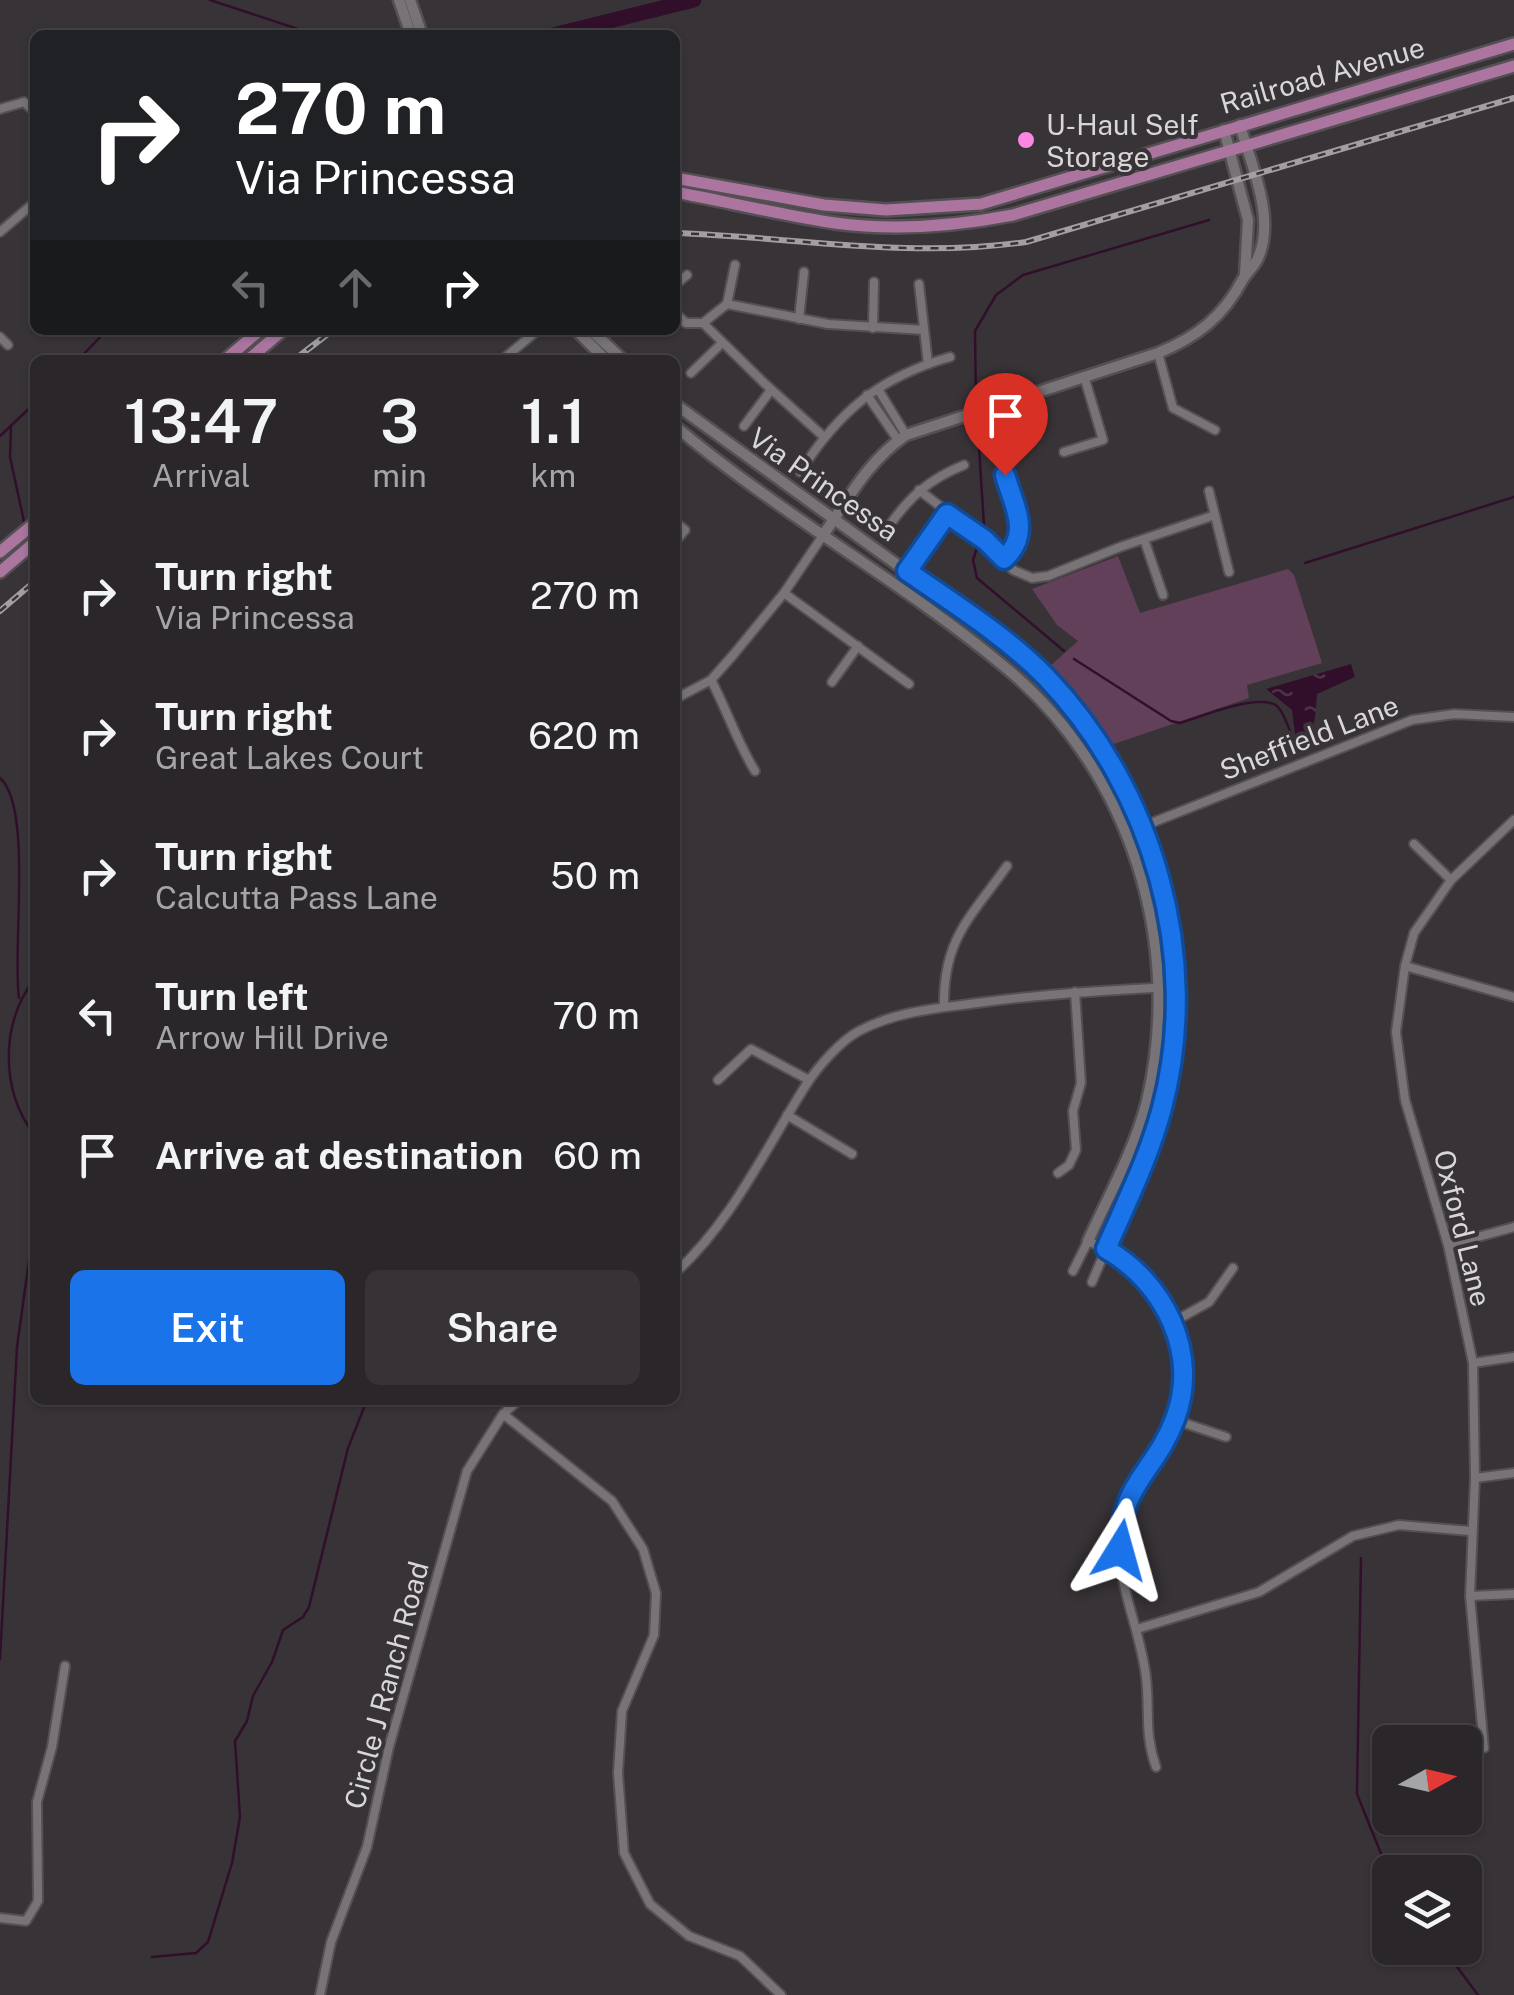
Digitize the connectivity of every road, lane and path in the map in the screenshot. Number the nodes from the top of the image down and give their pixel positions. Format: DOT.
graph roads {
  1 [pos="399,0"];
  2 [pos="410,0"];
  3 [pos="409,30"];
  4 [pos="420,30"];
  5 [pos="1514,44"];
  6 [pos="1514,66"];
  7 [pos="30,107"];
  8 [pos="0,109"];
  9 [pos="1240,125"];
  10 [pos="1224,130"];
  11 [pos="1246,146"];
  12 [pos="1230,150"];
  13 [pos="680,179"];
  14 [pos="680,193"];
  15 [pos="30,206"];
  16 [pos="0,232"];
  17 [pos="735,265"];
  18 [pos="804,272"];
  19 [pos="687,275"];
  20 [pos="1245,276"];
  21 [pos="680,281"];
  22 [pos="874,282"];
  23 [pos="919,284"];
  24 [pos="727,304"];
  25 [pos="680,317"];
  26 [pos="798,319"];
  27 [pos="703,323"];
  28 [pos="873,328"];
  29 [pos="924,330"];
  30 [pos="254,335"];
  31 [pos="277,335"];
  32 [pos="532,335"];
  33 [pos="581,335"];
  34 [pos="597,335"];
  35 [pos="0,337"];
  36 [pos="722,343"];
  37 [pos="8,345"];
  38 [pos="1158,353"];
  39 [pos="231,355"];
  40 [pos="254,355"];
  41 [pos="509,355"];
  42 [pos="601,355"];
  43 [pos="618,355"];
  44 [pos="950,357"];
  45 [pos="928,364"];
  46 [pos="690,373"];
  47 [pos="1084,376"];
  48 [pos="878,388"];
  49 [pos="772,390"];
  50 [pos="866,395"];
  51 [pos="997,404"];
  52 [pos="680,408"];
  53 [pos="744,426"];
  54 [pos="680,430"];
  55 [pos="1215,430"];
  56 [pos="824,436"];
  57 [pos="902,438"];
  58 [pos="1064,452"];
  59 [pos="964,465"];
  60 [pos="800,472"];
  61 [pos="919,490"];
  62 [pos="1209,490"];
  63 [pos="947,514"];
  64 [pos="1215,515"];
  65 [pos="834,518"];
  66 [pos="30,527"];
  67 [pos="887,529"];
  68 [pos="824,534"];
  69 [pos="1144,539"];
  70 [pos="30,546"];
  71 [pos="4,549"];
  72 [pos="1004,559"];
  73 [pos="907,571"];
  74 [pos="0,572"];
  75 [pos="1229,572"];
  76 [pos="784,593"];
  77 [pos="1163,595"];
  78 [pos="858,646"];
  79 [pos="711,680"];
  80 [pos="832,682"];
  81 [pos="910,684"];
  82 [pos="680,696"];
  83 [pos="1514,717"];
  84 [pos="755,771"];
  85 [pos="1513,823"];
  86 [pos="1142,826"];
  87 [pos="1126,833"];
  88 [pos="1414,844"];
  89 [pos="1007,866"];
  90 [pos="1451,880"];
  91 [pos="1405,966"];
  92 [pos="1175,986"];
  93 [pos="1158,988"];
  94 [pos="1074,992"];
  95 [pos="1514,997"];
  96 [pos="944,1007"];
  97 [pos="718,1080"];
  98 [pos="809,1080"];
  99 [pos="788,1116"];
  100 [pos="852,1154"];
  101 [pos="1058,1173"];
  102 [pos="1514,1226"];
  103 [pos="1088,1240"];
  104 [pos="1448,1245"];
  105 [pos="1106,1249"];
  106 [pos="1234,1268"];
  107 [pos="680,1269"];
  108 [pos="1074,1272"];
  109 [pos="1092,1282"];
  110 [pos="1173,1322"];
  111 [pos="1514,1357"];
  112 [pos="1472,1363"];
  113 [pos="513,1405"];
  114 [pos="503,1414"];
  115 [pos="1175,1420"];
  116 [pos="1226,1438"];
  117 [pos="1514,1473"];
  118 [pos="1474,1478"];
  119 [pos="1470,1531"];
  120 [pos="1514,1594"];
  121 [pos="1470,1596"];
  122 [pos="1137,1629"];
  123 [pos="65,1666"];
  124 [pos="1484,1748"];
  125 [pos="1156,1767"];
  126 [pos="0,1918"];
  127 [pos="320,1995"];
  128 [pos="780,1995"];
  1 -- 3 [label="street"];
  2 -- 4 [label="street"];
  5 -- 9 [label="main road, Railroad Avenue"];
  6 -- 11 [label="main road, Railroad Avenue"];
  7 -- 8 [label="street"];
  9 -- 10 [label="main road, Railroad Avenue"];
  9 -- 11 [label="street"];
  10 -- 12 [label="street"];
  10 -- 13 [label="main road, Railroad Avenue"];
  11 -- 12 [label="main road, Railroad Avenue"];
  11 -- 20 [label="street"];
  12 -- 14 [label="main road, Railroad Avenue"];
  12 -- 20 [label="street"];
  15 -- 16 [label="street"];
  17 -- 24 [label="street"];
  18 -- 26 [label="street"];
  19 -- 21 [label="street"];
  20 -- 38 [label="street"];
  22 -- 28 [label="street"];
  23 -- 29 [label="street"];
  24 -- 26 [label="street"];
  24 -- 27 [label="street"];
  25 -- 27 [label="street"];
  26 -- 28 [label="street"];
  27 -- 36 [label="street"];
  28 -- 29 [label="street"];
  29 -- 45 [label="street"];
  30 -- 39 [label="main road"];
  31 -- 40 [label="main road"];
  32 -- 41 [label="street"];
  33 -- 42 [label="street"];
  34 -- 43 [label="street"];
  35 -- 37 [label="street"];
  36 -- 46 [label="street"];
  36 -- 49 [label="street"];
  38 -- 47 [label="street"];
  38 -- 55 [label="street"];
  44 -- 45 [label="street"];
  45 -- 48 [label="street"];
  47 -- 51 [label="street"];
  47 -- 58 [label="street"];
  48 -- 50 [label="street"];
  48 -- 57 [label="street"];
  49 -- 53 [label="street"];
  49 -- 56 [label="street"];
  50 -- 56 [label="street"];
  50 -- 57 [label="street"];
  51 -- 57 [label="street"];
  51 -- 72 [label="street"];
  52 -- 65 [label="street, Via Princessa"];
  54 -- 68 [label="street, Via Princessa"];
  56 -- 60 [label="street"];
  57 -- 65 [label="street"];
  59 -- 61 [label="street"];
  61 -- 63 [label="street"];
  61 -- 67 [label="street"];
  62 -- 64 [label="street"];
  63 -- 72 [label="street"];
  63 -- 73 [label="street"];
  64 -- 69 [label="street"];
  64 -- 75 [label="street"];
  65 -- 68 [label="street"];
  65 -- 73 [label="street, Via Princessa"];
  66 -- 71 [label="main road"];
  68 -- 76 [label="street"];
  68 -- 87 [label="street, Via Princessa"];
  69 -- 72 [label="street"];
  69 -- 77 [label="street"];
  70 -- 74 [label="main road"];
  73 -- 86 [label="street, Via Princessa"];
  76 -- 78 [label="street"];
  76 -- 79 [label="street"];
  78 -- 80 [label="street"];
  78 -- 81 [label="street"];
  79 -- 82 [label="street"];
  79 -- 84 [label="street"];
  83 -- 86 [label="street, Sheffield Lane"];
  85 -- 90 [label="street, Oxford Lane"];
  86 -- 87 [label="street, Sheffield Lane"];
  86 -- 92 [label="street, Via Princessa"];
  87 -- 93 [label="street, Via Princessa"];
  88 -- 90 [label="street"];
  89 -- 96 [label="street"];
  90 -- 91 [label="street, Oxford Lane"];
  91 -- 95 [label="street"];
  91 -- 104 [label="street, Oxford Lane"];
  92 -- 93 [label="street"];
  92 -- 105 [label="street, Via Princessa"];
  93 -- 94 [label="street"];
  93 -- 103 [label="street, Via Princessa"];
  94 -- 96 [label="street"];
  94 -- 101 [label="street"];
  96 -- 98 [label="street"];
  97 -- 98 [label="street"];
  98 -- 99 [label="street"];
  99 -- 100 [label="street"];
  99 -- 107 [label="street"];
  102 -- 104 [label="street"];
  103 -- 105 [label="street"];
  103 -- 108 [label="street, Via Princessa"];
  104 -- 112 [label="street, Oxford Lane"];
  105 -- 109 [label="street, Via Princessa"];
  105 -- 110 [label="street"];
  106 -- 110 [label="street"];
  110 -- 115 [label="street"];
  111 -- 112 [label="street"];
  112 -- 118 [label="street, Oxford Lane"];
  113 -- 114 [label="street, Circle J Ranch Road"];
  114 -- 127 [label="street, Circle J Ranch Road"];
  114 -- 128 [label="street"];
  115 -- 116 [label="street"];
  115 -- 122 [label="street"];
  117 -- 118 [label="street"];
  118 -- 119 [label="street, Oxford Lane"];
  119 -- 121 [label="street, Oxford Lane"];
  119 -- 122 [label="street"];
  120 -- 121 [label="street"];
  121 -- 124 [label="street, Oxford Lane"];
  122 -- 125 [label="street"];
  123 -- 126 [label="street"];
}
